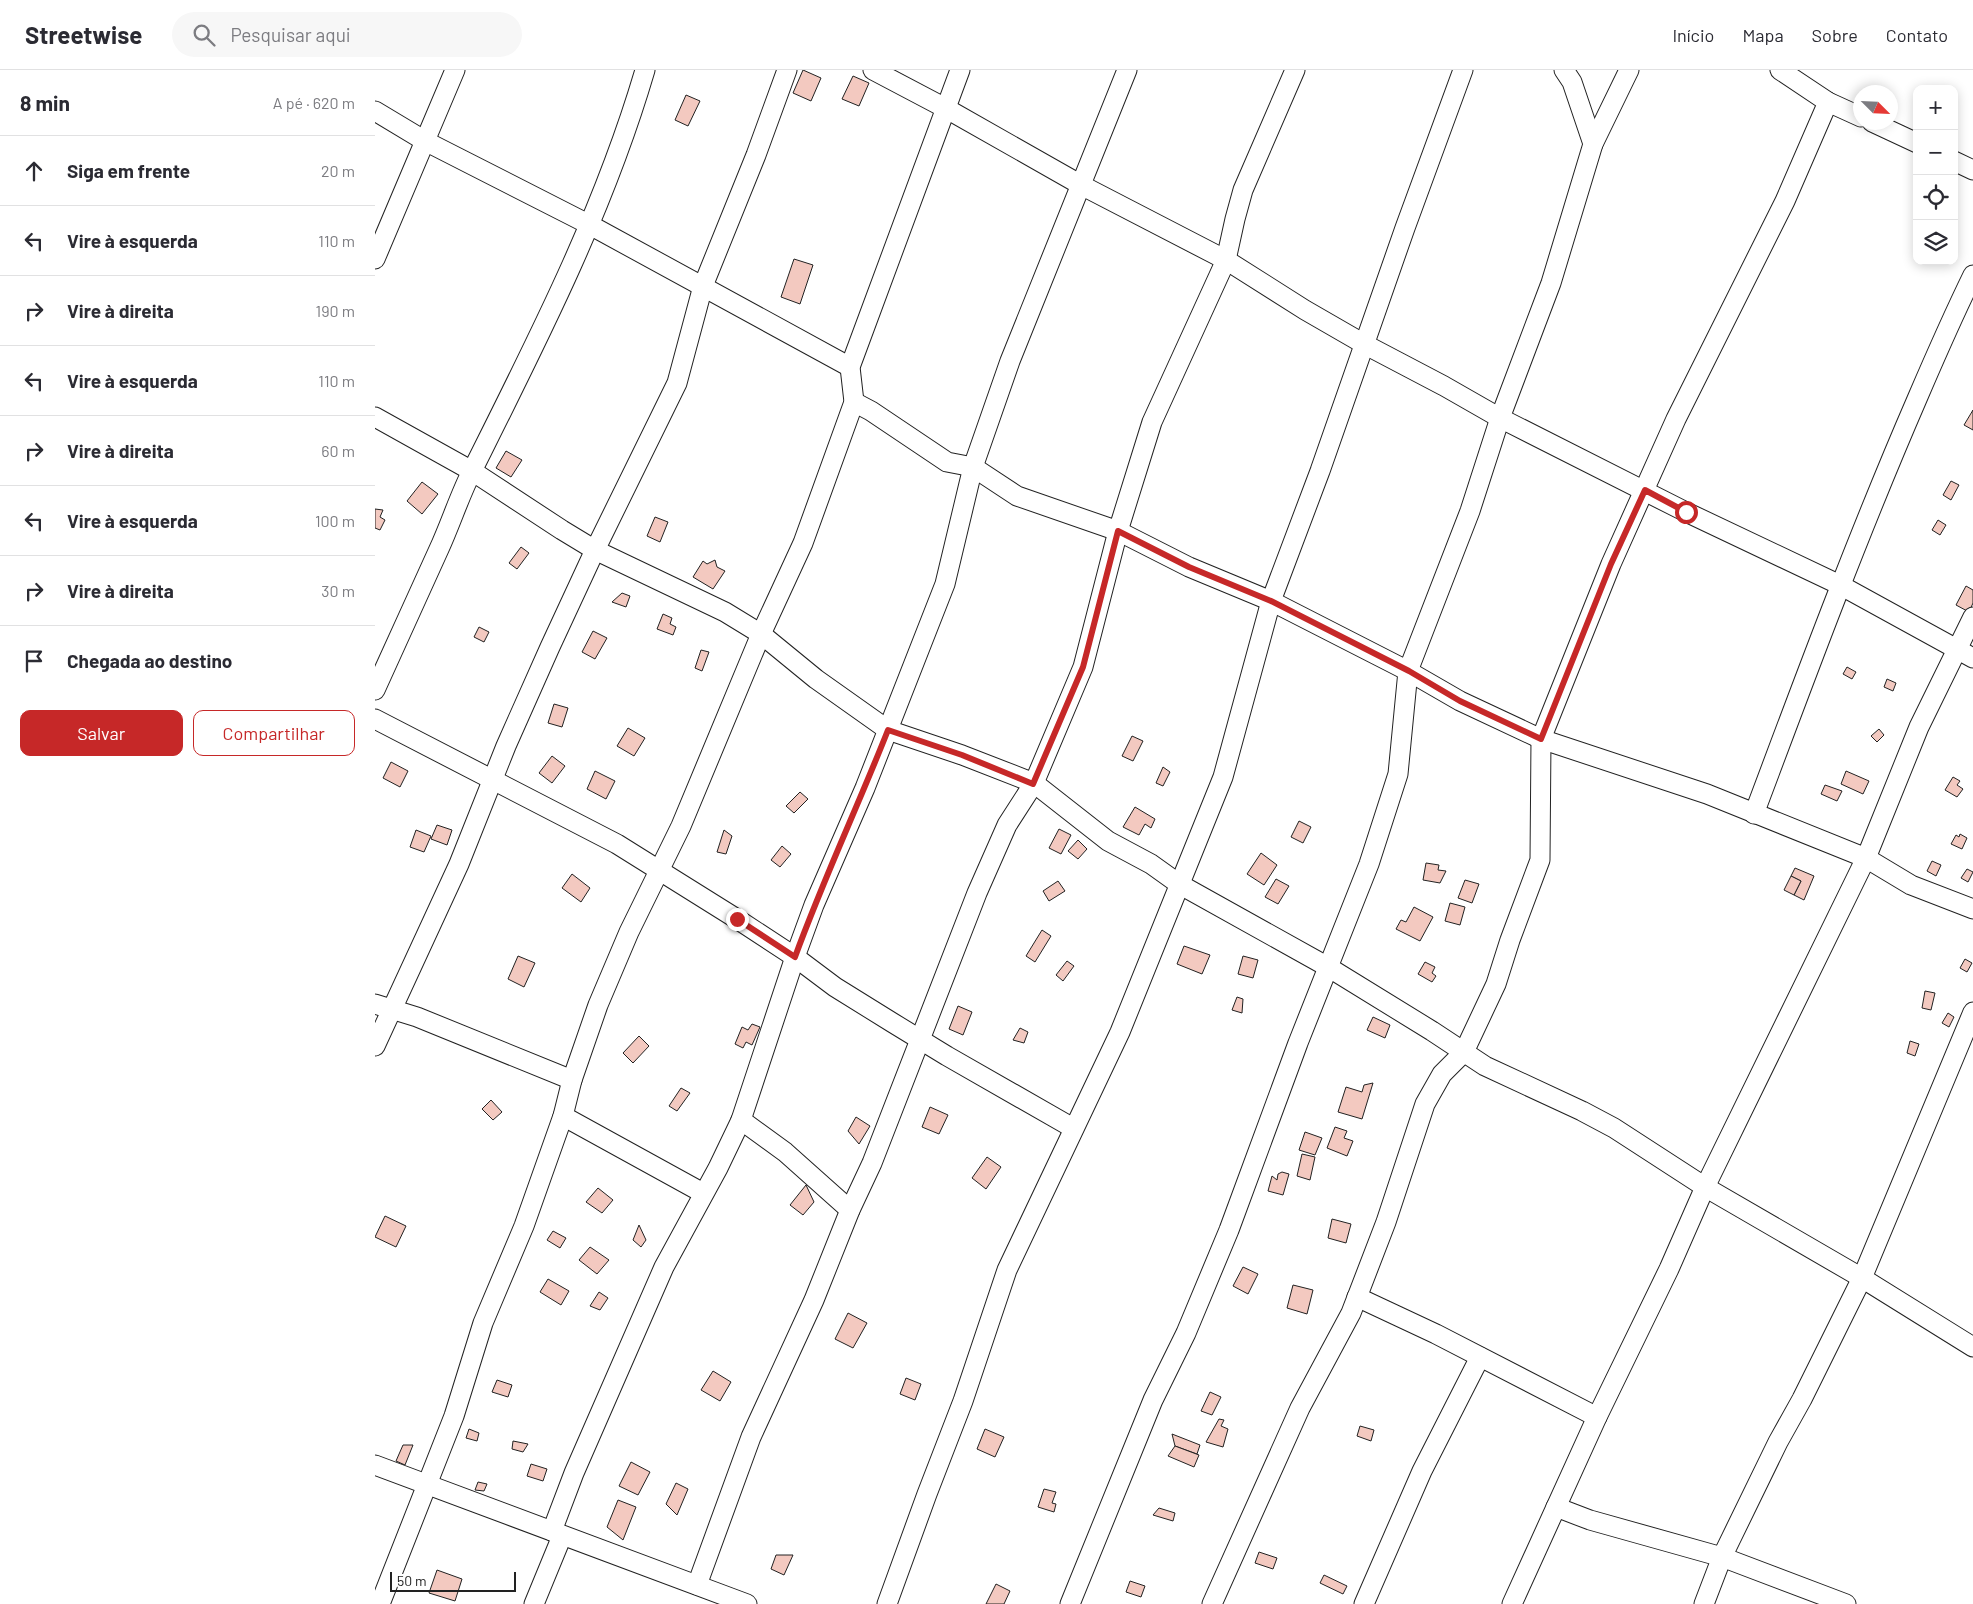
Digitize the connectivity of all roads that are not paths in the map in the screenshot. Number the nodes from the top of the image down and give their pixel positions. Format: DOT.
graph roads {
  1 [pos="455,70"];
  2 [pos="645,70"];
  3 [pos="787,70"];
  4 [pos="873,70"];
  5 [pos="960,70"];
  6 [pos="1127,70"];
  7 [pos="1295,70"];
  8 [pos="1463,70"];
  9 [pos="1564,70"];
  10 [pos="1629,70"];
  11 [pos="1780,70"];
  12 [pos="1828,102"];
  13 [pos="947,108"];
  14 [pos="375,111"];
  15 [pos="1853,113"];
  16 [pos="1889,130"];
  17 [pos="425,141"];
  18 [pos="1913,141"];
  19 [pos="1593,144"];
  20 [pos="1958,163"];
  21 [pos="1973,170"];
  22 [pos="1081,185"];
  23 [pos="590,225"];
  24 [pos="375,259"];
  25 [pos="1226,260"];
  26 [pos="1973,275"];
  27 [pos="703,286"];
  28 [pos="1364,344"];
  29 [pos="849,368"];
  30 [pos="854,402"];
  31 [pos="375,417"];
  32 [pos="1500,418"];
  33 [pos="973,467"];
  34 [pos="472,471"];
  35 [pos="1645,490"];
  36 [pos="1118,531"];
  37 [pos="595,550"];
  38 [pos="1840,585"];
  39 [pos="1271,601"];
  40 [pos="1973,617"];
  41 [pos="761,634"];
  42 [pos="1965,654"];
  43 [pos="1409,671"];
  44 [pos="375,690"];
  45 [pos="375,719"];
  46 [pos="888,730"];
  47 [pos="1541,739"];
  48 [pos="493,779"];
  49 [pos="1033,784"];
  50 [pos="1754,814"];
  51 [pos="1866,858"];
  52 [pos="658,869"];
  53 [pos="1179,884"];
  54 [pos="1973,909"];
  55 [pos="795,957"];
  56 [pos="1328,967"];
  57 [pos="384,1007"];
  58 [pos="1973,1012"];
  59 [pos="920,1039"];
  60 [pos="375,1046"];
  61 [pos="1464,1052"];
  62 [pos="572,1080"];
  63 [pos="563,1116"];
  64 [pos="741,1120"];
  65 [pos="1073,1128"];
  66 [pos="1705,1187"];
  67 [pos="703,1193"];
  68 [pos="850,1210"];
  69 [pos="1862,1278"];
  70 [pos="1357,1297"];
  71 [pos="1973,1347"];
  72 [pos="1480,1357"];
  73 [pos="1597,1416"];
  74 [pos="375,1465"];
  75 [pos="427,1484"];
  76 [pos="1556,1507"];
  77 [pos="557,1533"];
  78 [pos="1722,1557"];
  79 [pos="707,1593"];
  80 [pos="1819,1599"];
  81 [pos="380,1604"];
  82 [pos="534,1604"];
  83 [pos="747,1604"];
  84 [pos="887,1604"];
  85 [pos="1070,1604"];
  86 [pos="1212,1604"];
  87 [pos="1363,1604"];
  88 [pos="1512,1604"];
  89 [pos="1704,1604"];
  90 [pos="1845,1604"];
  1 -- 17 [label="street"];
  2 -- 23 [label="street"];
  3 -- 27 [label="street"];
  4 -- 13 [label="street"];
  5 -- 13 [label="street"];
  6 -- 22 [label="street"];
  7 -- 25 [label="street"];
  8 -- 28 [label="street"];
  9 -- 19 [label="street"];
  10 -- 19 [label="street"];
  11 -- 12 [label="street"];
  12 -- 15 [label="street"];
  12 -- 35 [label="street"];
  13 -- 22 [label="street"];
  13 -- 29 [label="street"];
  14 -- 17 [label="street"];
  16 -- 18 [label="street"];
  17 -- 23 [label="street"];
  17 -- 24 [label="street"];
  19 -- 32 [label="street"];
  20 -- 21 [label="street"];
  22 -- 25 [label="street"];
  22 -- 33 [label="street"];
  23 -- 27 [label="street"];
  23 -- 34 [label="street"];
  25 -- 28 [label="street"];
  25 -- 36 [label="street"];
  26 -- 38 [label="street"];
  27 -- 29 [label="street"];
  27 -- 37 [label="street"];
  28 -- 32 [label="street"];
  28 -- 39 [label="street"];
  29 -- 30 [label="street"];
  30 -- 33 [label="street"];
  30 -- 41 [label="street"];
  31 -- 34 [label="street"];
  32 -- 35 [label="street"];
  32 -- 43 [label="street"];
  33 -- 36 [label="street"];
  33 -- 46 [label="street"];
  34 -- 37 [label="street"];
  34 -- 44 [label="street"];
  35 -- 38 [label="street"];
  35 -- 47 [label="street"];
  36 -- 39 [label="street"];
  36 -- 49 [label="street"];
  37 -- 41 [label="street"];
  37 -- 48 [label="street"];
  38 -- 42 [label="street"];
  38 -- 50 [label="street"];
  39 -- 43 [label="street"];
  39 -- 53 [label="street"];
  40 -- 42 [label="street"];
  41 -- 46 [label="street"];
  41 -- 52 [label="street"];
  42 -- 51 [label="street"];
  43 -- 47 [label="street"];
  43 -- 56 [label="street"];
  45 -- 48 [label="street"];
  46 -- 49 [label="street"];
  46 -- 55 [label="street"];
  47 -- 50 [label="street"];
  47 -- 61 [label="street"];
  48 -- 52 [label="street"];
  48 -- 57 [label="street"];
  49 -- 53 [label="street"];
  49 -- 59 [label="street"];
  50 -- 51 [label="street"];
  51 -- 54 [label="street"];
  51 -- 66 [label="street"];
  52 -- 55 [label="street"];
  52 -- 62 [label="street"];
  53 -- 56 [label="street"];
  53 -- 65 [label="street"];
  55 -- 59 [label="street"];
  55 -- 64 [label="street"];
  56 -- 61 [label="street"];
  56 -- 85 [label="street"];
  57 -- 60 [label="street"];
  57 -- 62 [label="street"];
  58 -- 69 [label="street"];
  59 -- 65 [label="street"];
  59 -- 68 [label="street"];
  61 -- 66 [label="street"];
  61 -- 70 [label="street"];
  62 -- 63 [label="street"];
  63 -- 67 [label="street"];
  63 -- 75 [label="street"];
  64 -- 67 [label="street"];
  64 -- 68 [label="street"];
  65 -- 84 [label="street"];
  66 -- 69 [label="street"];
  66 -- 73 [label="street"];
  67 -- 77 [label="street"];
  68 -- 79 [label="street"];
  69 -- 71 [label="street"];
  69 -- 78 [label="street"];
  70 -- 72 [label="street"];
  70 -- 86 [label="street"];
  72 -- 73 [label="street"];
  72 -- 87 [label="street"];
  73 -- 76 [label="street"];
  74 -- 75 [label="street"];
  75 -- 77 [label="street"];
  75 -- 81 [label="street"];
  76 -- 78 [label="street"];
  76 -- 88 [label="street"];
  77 -- 79 [label="street"];
  77 -- 82 [label="street"];
  78 -- 80 [label="street"];
  78 -- 89 [label="street"];
  79 -- 83 [label="street"];
  80 -- 90 [label="street"];
}
